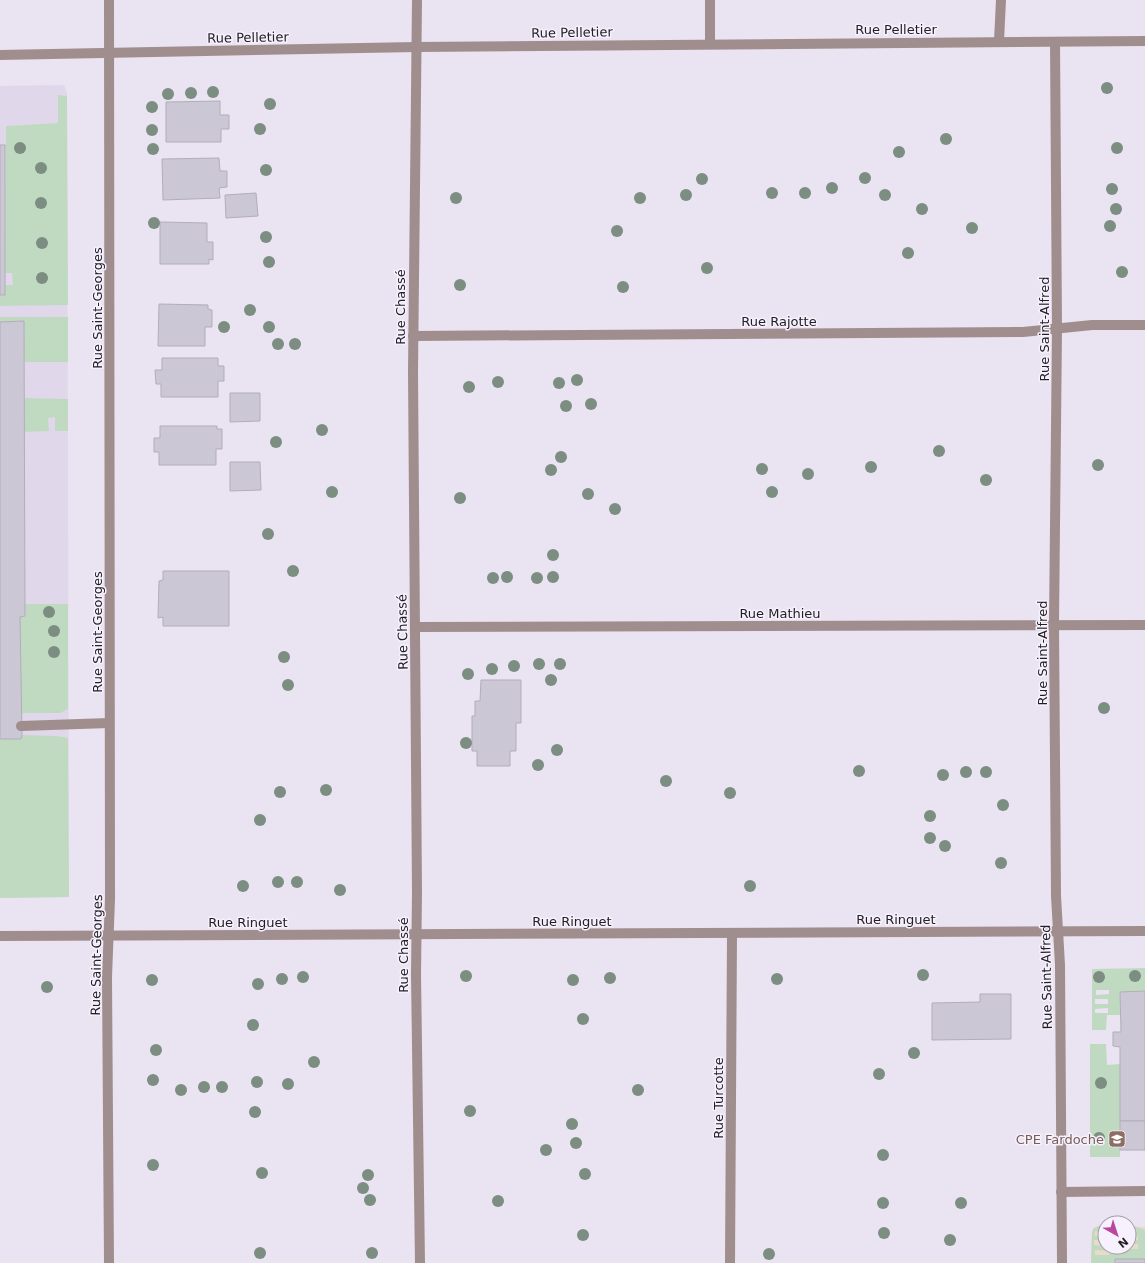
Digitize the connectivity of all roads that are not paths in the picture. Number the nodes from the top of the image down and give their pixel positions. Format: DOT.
graph roads {
  1 [pos="109,0"];
  2 [pos="417,0"];
  3 [pos="710,0"];
  4 [pos="1001,0"];
  5 [pos="999,41"];
  6 [pos="1145,41"];
  7 [pos="1055,42"];
  8 [pos="710,44"];
  9 [pos="416,47"];
  10 [pos="109,53"];
  11 [pos="0,55"];
  12 [pos="1145,325"];
  13 [pos="1057,328"];
  14 [pos="413,336"];
  15 [pos="1054,624"];
  16 [pos="1145,625"];
  17 [pos="415,627"];
  18 [pos="110,723"];
  19 [pos="21,726"];
  20 [pos="1145,931"];
  21 [pos="1058,932"];
  22 [pos="732,933"];
  23 [pos="416,934"];
  24 [pos="0,936"];
  25 [pos="109,936"];
  26 [pos="1145,1191"];
  27 [pos="1061,1192"];
  28 [pos="110,1263"];
  29 [pos="420,1263"];
  30 [pos="730,1263"];
  31 [pos="1062,1263"];
  1 -- 10 [label="street, Rue Saint-Georges"];
  2 -- 9 [label="street, Rue Chassé"];
  3 -- 8 [label="street"];
  4 -- 5 [label="street"];
  5 -- 7 [label="street, Rue Pelletier"];
  5 -- 8 [label="street, Rue Pelletier"];
  6 -- 7 [label="street, Rue Pelletier"];
  7 -- 13 [label="street, Rue Saint-Alfred"];
  8 -- 9 [label="street, Rue Pelletier"];
  9 -- 10 [label="street, Rue Pelletier"];
  9 -- 14 [label="street, Rue Chassé"];
  10 -- 11 [label="street, Rue Pelletier"];
  10 -- 18 [label="street, Rue Saint-Georges"];
  12 -- 13 [label="street, Rue Rajotte"];
  13 -- 14 [label="street, Rue Rajotte"];
  13 -- 15 [label="street, Rue Saint-Alfred"];
  14 -- 17 [label="street, Rue Chassé"];
  15 -- 16 [label="street, Rue Mathieu"];
  15 -- 17 [label="street, Rue Mathieu"];
  15 -- 21 [label="street, Rue Saint-Alfred"];
  17 -- 23 [label="street, Rue Chassé"];
  18 -- 19 [label="street"];
  18 -- 25 [label="street, Rue Saint-Georges"];
  20 -- 21 [label="street, Rue Ringuet"];
  21 -- 22 [label="street, Rue Ringuet"];
  21 -- 27 [label="street, Rue Saint-Alfred"];
  22 -- 23 [label="street, Rue Ringuet"];
  22 -- 30 [label="street, Rue Turcotte"];
  23 -- 25 [label="street, Rue Ringuet"];
  23 -- 29 [label="street, Rue Chassé"];
  24 -- 25 [label="street, Rue Ringuet"];
  25 -- 28 [label="street, Rue Saint-Georges"];
  26 -- 27 [label="street"];
  27 -- 31 [label="street, Rue Saint-Alfred"];
}
